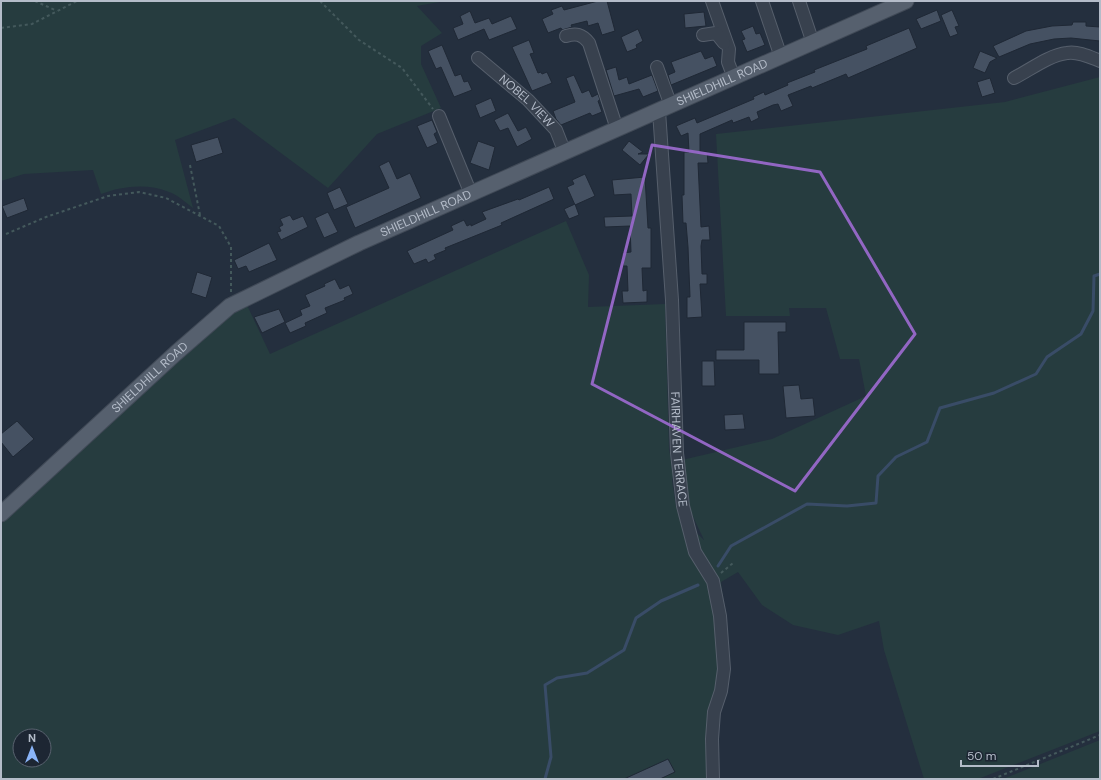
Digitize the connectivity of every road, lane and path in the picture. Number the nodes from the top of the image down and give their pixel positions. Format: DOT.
graph roads {
  1 [pos="35,1"];
  2 [pos="77,1"];
  3 [pos="320,1"];
  4 [pos="712,1"];
  5 [pos="762,1"];
  6 [pos="799,1"];
  7 [pos="900,2"];
  8 [pos="57,11"];
  9 [pos="1,28"];
  10 [pos="703,35"];
  11 [pos="566,36"];
  12 [pos="813,43"];
  13 [pos="781,57"];
  14 [pos="478,58"];
  15 [pos="1100,61"];
  16 [pos="657,67"];
  17 [pos="1014,78"];
  18 [pos="732,79"];
  19 [pos="665,109"];
  20 [pos="439,116"];
  21 [pos="618,130"];
  22 [pos="565,153"];
  23 [pos="190,166"];
  24 [pos="471,194"];
  25 [pos="200,215"];
  26 [pos="6,234"];
  27 [pos="230,306"];
  28 [pos="1,514"];
  29 [pos="733,563"];
  30 [pos="713,581"];
  31 [pos="1100,735"];
  32 [pos="713,779"];
  33 [pos="993,779"];
  1 -- 8 [label="path"];
  2 -- 8 [label="path"];
  3 -- 20 [label="path"];
  4 -- 18 [label="street"];
  5 -- 13 [label="street"];
  6 -- 12 [label="street"];
  7 -- 12 [label="main road, SHIELDHILL ROAD"];
  8 -- 9 [label="path"];
  10 -- 18 [label="street"];
  11 -- 21 [label="street"];
  12 -- 13 [label="main road, SHIELDHILL ROAD"];
  13 -- 18 [label="main road, SHIELDHILL ROAD"];
  14 -- 22 [label="street, NOBEL VIEW"];
  15 -- 17 [label="street"];
  16 -- 19 [label="street, FAIRHAVEN TERRACE"];
  18 -- 19 [label="main road, SHIELDHILL ROAD"];
  19 -- 21 [label="main road, SHIELDHILL ROAD"];
  19 -- 30 [label="street, FAIRHAVEN TERRACE"];
  20 -- 24 [label="street"];
  21 -- 22 [label="main road, SHIELDHILL ROAD"];
  22 -- 24 [label="main road, SHIELDHILL ROAD"];
  23 -- 25 [label="path"];
  24 -- 27 [label="main road, SHIELDHILL ROAD"];
  25 -- 26 [label="path"];
  25 -- 27 [label="path"];
  27 -- 28 [label="main road, SHIELDHILL ROAD"];
  29 -- 30 [label="path"];
  30 -- 32 [label="street, FAIRHAVEN TERRACE"];
  31 -- 33 [label="path"];
}
